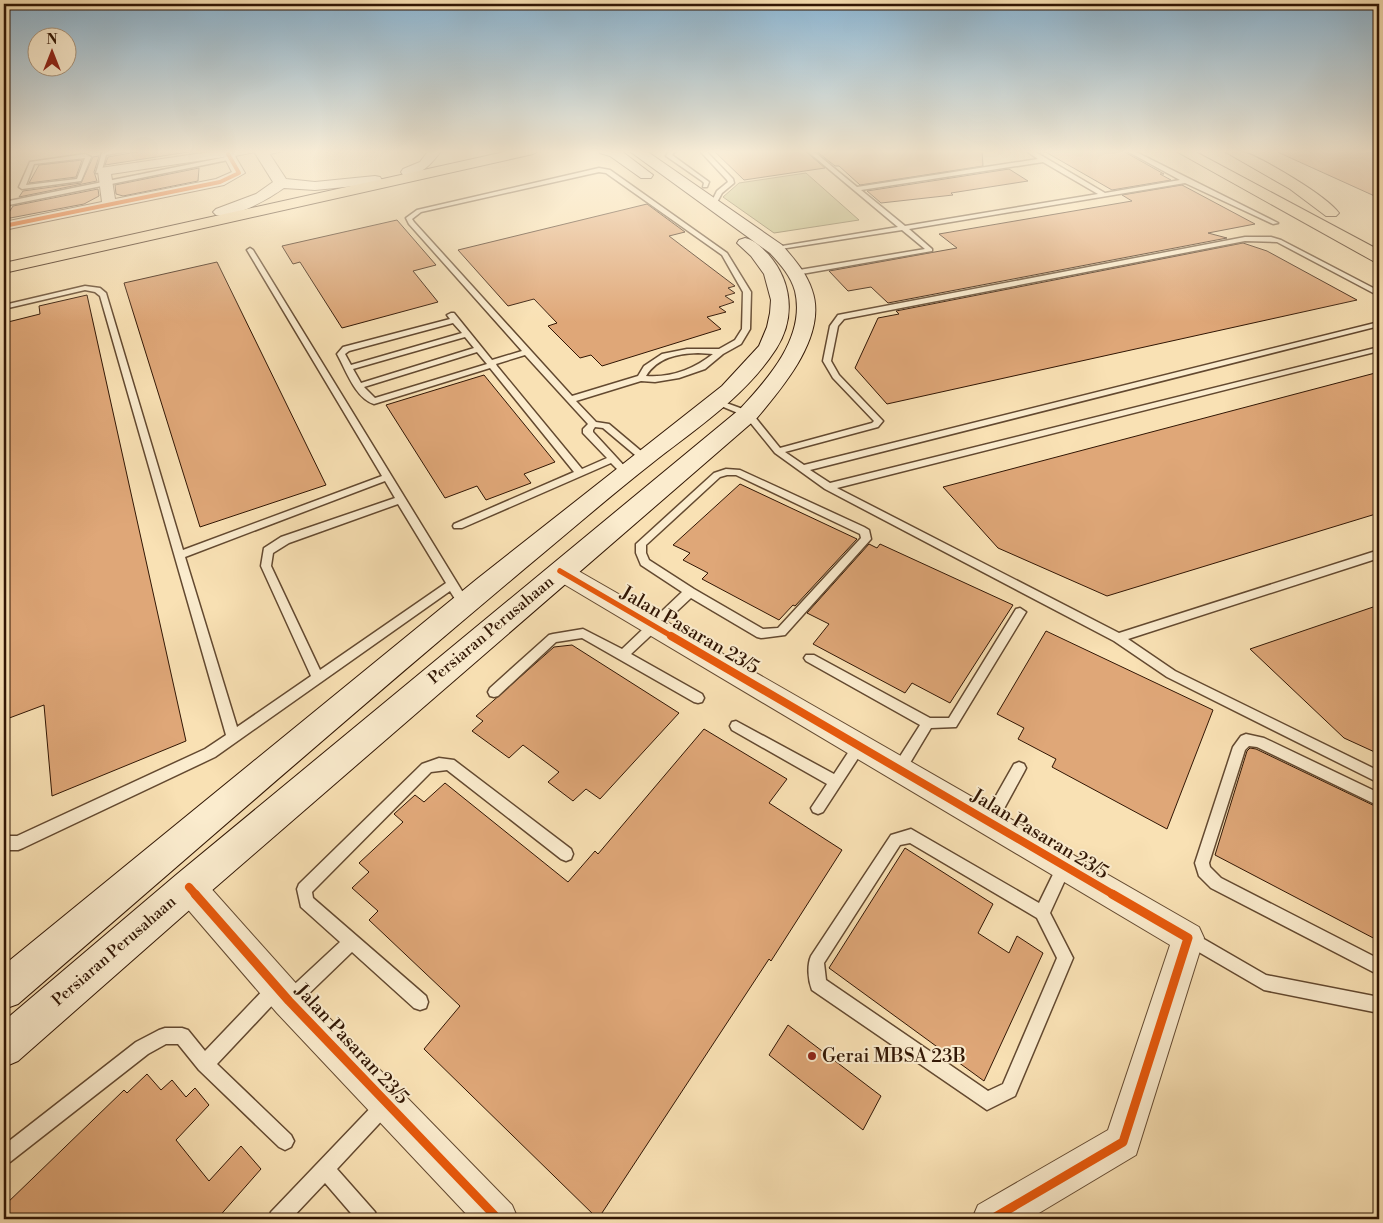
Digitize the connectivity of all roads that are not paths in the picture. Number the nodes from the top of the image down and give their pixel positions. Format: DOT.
graph roads {
  1 [pos="99,207"];
  2 [pos="233,207"];
  3 [pos="244,207"];
  4 [pos="277,207"];
  5 [pos="436,207"];
  6 [pos="658,207"];
  7 [pos="693,207"];
  8 [pos="727,207"];
  9 [pos="878,207"];
  10 [pos="1030,207"];
  11 [pos="1241,207"];
  12 [pos="1278,207"];
  13 [pos="1287,207"];
  14 [pos="1320,207"];
  15 [pos="1325,207"];
  16 [pos="220,212"];
  17 [pos="1331,213"];
  18 [pos="1304,216"];
  19 [pos="1347,222"];
  20 [pos="1275,223"];
  21 [pos="4,226"];
  22 [pos="903,228"];
  23 [pos="776,249"];
  24 [pos="250,250"];
  25 [pos="1379,257"];
  26 [pos="4,259"];
  27 [pos="4,268"];
  28 [pos="796,273"];
  29 [pos="1379,294"];
  30 [pos="4,307"];
  31 [pos="1379,324"];
  32 [pos="467,334"];
  33 [pos="480,349"];
  34 [pos="1379,349"];
  35 [pos="527,352"];
  36 [pos="720,352"];
  37 [pos="492,364"];
  38 [pos="348,368"];
  39 [pos="641,378"];
  40 [pos="359,386"];
  41 [pos="570,400"];
  42 [pos="718,403"];
  43 [pos="748,414"];
  44 [pos="593,424"];
  45 [pos="778,451"];
  46 [pos="628,463"];
  47 [pos="801,469"];
  48 [pos="581,474"];
  49 [pos="387,477"];
  50 [pos="828,487"];
  51 [pos="401,499"];
  52 [pos="458,526"];
  53 [pos="1379,554"];
  54 [pos="180,555"];
  55 [pos="560,571"];
  56 [pos="690,592"];
  57 [pos="458,594"];
  58 [pos="1020,612"];
  59 [pos="653,625"];
  60 [pos="1118,638"];
  61 [pos="624,655"];
  62 [pos="810,658"];
  63 [pos="318,678"];
  64 [pos="494,692"];
  65 [pos="698,698"];
  66 [pos="928,723"];
  67 [pos="736,726"];
  68 [pos="233,737"];
  69 [pos="860,746"];
  70 [pos="1019,768"];
  71 [pos="899,769"];
  72 [pos="1379,777"];
  73 [pos="836,782"];
  74 [pos="1379,800"];
  75 [pos="818,808"];
  76 [pos="989,822"];
  77 [pos="4,844"];
  78 [pos="566,854"];
  79 [pos="1064,867"];
  80 [pos="189,887"];
  81 [pos="1042,913"];
  82 [pos="1188,938"];
  83 [pos="351,942"];
  84 [pos="1379,968"];
  85 [pos="4,990"];
  86 [pos="284,994"];
  87 [pos="420,1002"];
  88 [pos="1379,1005"];
  89 [pos="4,1047"];
  90 [pos="205,1064"];
  91 [pos="386,1102"];
  92 [pos="285,1141"];
  93 [pos="4,1156"];
  94 [pos="324,1168"];
  95 [pos="278,1219"];
  96 [pos="368,1219"];
  97 [pos="498,1219"];
  98 [pos="992,1219"];
  1 -- 21 [label="street"];
  2 -- 16 [label="main road"];
  3 -- 16 [label="main road"];
  4 -- 27 [label="main road"];
  5 -- 35 [label="lane"];
  6 -- 36 [label="lane"];
  7 -- 42 [label="main road"];
  8 -- 23 [label="main road, Persiaran Perusahaan"];
  9 -- 22 [label="lane"];
  10 -- 22 [label="lane"];
  11 -- 20 [label="lane"];
  12 -- 18 [label="main road"];
  13 -- 18 [label="main road"];
  14 -- 17 [label="main road"];
  15 -- 17 [label="main road"];
  16 -- 26 [label="main road"];
  17 -- 19 [label="main road"];
  18 -- 25 [label="main road"];
  22 -- 23 [label="lane"];
  22 -- 28 [label="lane"];
  23 -- 28 [label="main road, Persiaran Perusahaan"];
  24 -- 49 [label="lane"];
  28 -- 43 [label="main road, Persiaran Perusahaan"];
  29 -- 45 [label="lane"];
  30 -- 54 [label="lane"];
  31 -- 47 [label="lane"];
  32 -- 33 [label="lane"];
  32 -- 38 [label="lane"];
  32 -- 38 [label="lane"];
  33 -- 37 [label="lane"];
  33 -- 40 [label="lane"];
  34 -- 50 [label="lane"];
  35 -- 37 [label="lane"];
  35 -- 41 [label="lane"];
  36 -- 39 [label="lane"];
  36 -- 39 [label="lane"];
  37 -- 40 [label="lane"];
  37 -- 48 [label="lane"];
  38 -- 40 [label="lane"];
  39 -- 41 [label="lane"];
  41 -- 44 [label="lane"];
  42 -- 43 [label="lane"];
  42 -- 46 [label="main road"];
  43 -- 45 [label="lane"];
  43 -- 55 [label="main road, Persiaran Perusahaan"];
  44 -- 46 [label="lane"];
  44 -- 46 [label="lane"];
  45 -- 47 [label="lane"];
  46 -- 48 [label="lane"];
  46 -- 57 [label="main road"];
  47 -- 50 [label="lane"];
  48 -- 52 [label="lane"];
  49 -- 51 [label="lane"];
  49 -- 54 [label="lane"];
  50 -- 60 [label="lane"];
  51 -- 57 [label="lane"];
  51 -- 63 [label="lane"];
  53 -- 60 [label="lane"];
  54 -- 68 [label="lane"];
  55 -- 59 [label="street, Jalan Pasaran 23/5"];
  55 -- 80 [label="main road, Persiaran Perusahaan"];
  56 -- 56 [label="lane"];
  56 -- 59 [label="lane"];
  57 -- 63 [label="lane"];
  57 -- 85 [label="main road"];
  58 -- 66 [label="lane"];
  59 -- 61 [label="lane"];
  59 -- 69 [label="street, Jalan Pasaran 23/5"];
  60 -- 72 [label="lane"];
  61 -- 64 [label="lane"];
  61 -- 65 [label="lane"];
  62 -- 66 [label="lane"];
  63 -- 68 [label="lane"];
  66 -- 71 [label="lane"];
  67 -- 73 [label="lane"];
  68 -- 77 [label="lane"];
  69 -- 71 [label="street, Jalan Pasaran 23/5"];
  69 -- 73 [label="lane"];
  70 -- 76 [label="lane"];
  71 -- 76 [label="street, Jalan Pasaran 23/5"];
  73 -- 75 [label="lane"];
  74 -- 84 [label="lane"];
  76 -- 79 [label="street, Jalan Pasaran 23/5"];
  78 -- 83 [label="lane"];
  79 -- 81 [label="lane"];
  79 -- 82 [label="street, Jalan Pasaran 23/5"];
  80 -- 86 [label="street, Jalan Pasaran 23/5"];
  80 -- 89 [label="main road, Persiaran Perusahaan"];
  81 -- 81 [label="lane"];
  82 -- 88 [label="lane"];
  82 -- 98 [label="street"];
  83 -- 86 [label="lane"];
  83 -- 87 [label="lane"];
  86 -- 90 [label="lane"];
  86 -- 91 [label="street, Jalan Pasaran 23/5"];
  90 -- 92 [label="lane"];
  90 -- 93 [label="lane"];
  91 -- 94 [label="lane"];
  91 -- 97 [label="street, Jalan Pasaran 23/5"];
  94 -- 95 [label="lane"];
  94 -- 96 [label="lane"];
}
